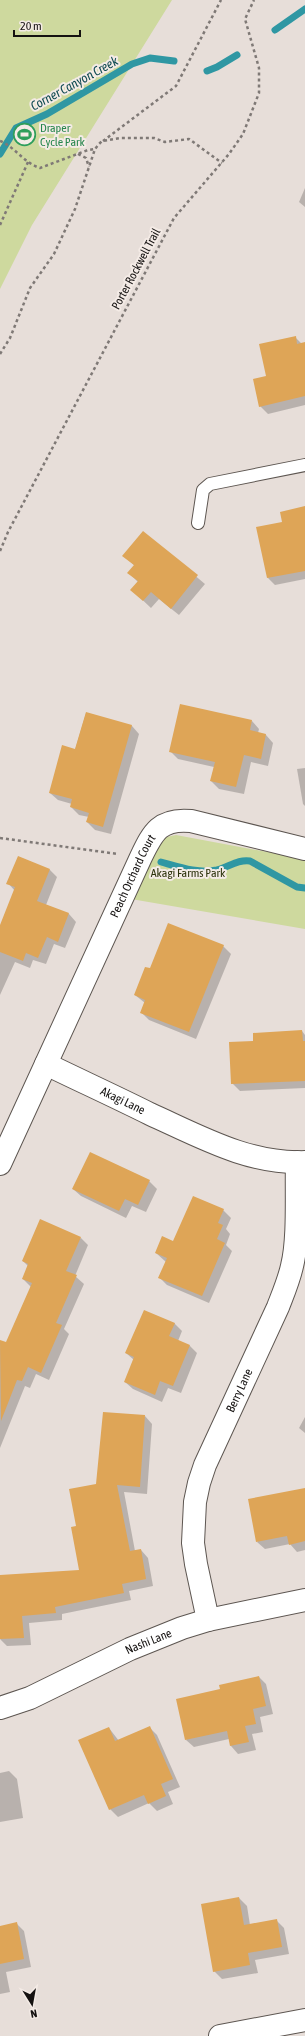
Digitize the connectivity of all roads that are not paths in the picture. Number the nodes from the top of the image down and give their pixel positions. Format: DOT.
graph roads {
  1 [pos="305,465"];
  2 [pos="198,523"];
  3 [pos="305,849"];
  4 [pos="46,1064"];
  5 [pos="301,1162"];
  6 [pos="0,1164"];
  7 [pos="305,1600"];
  8 [pos="208,1620"];
  9 [pos="0,1708"];
  10 [pos="305,2020"];
  11 [pos="220,2036"];
  1 -- 2 [label="lane"];
  3 -- 4 [label="street, Peach Orchard Court"];
  4 -- 5 [label="street, Akagi Lane"];
  4 -- 6 [label="street"];
  5 -- 8 [label="street, Berry Lane"];
  7 -- 8 [label="street, Nashi Lane"];
  8 -- 9 [label="street, Nashi Lane"];
  10 -- 11 [label="street"];
}
